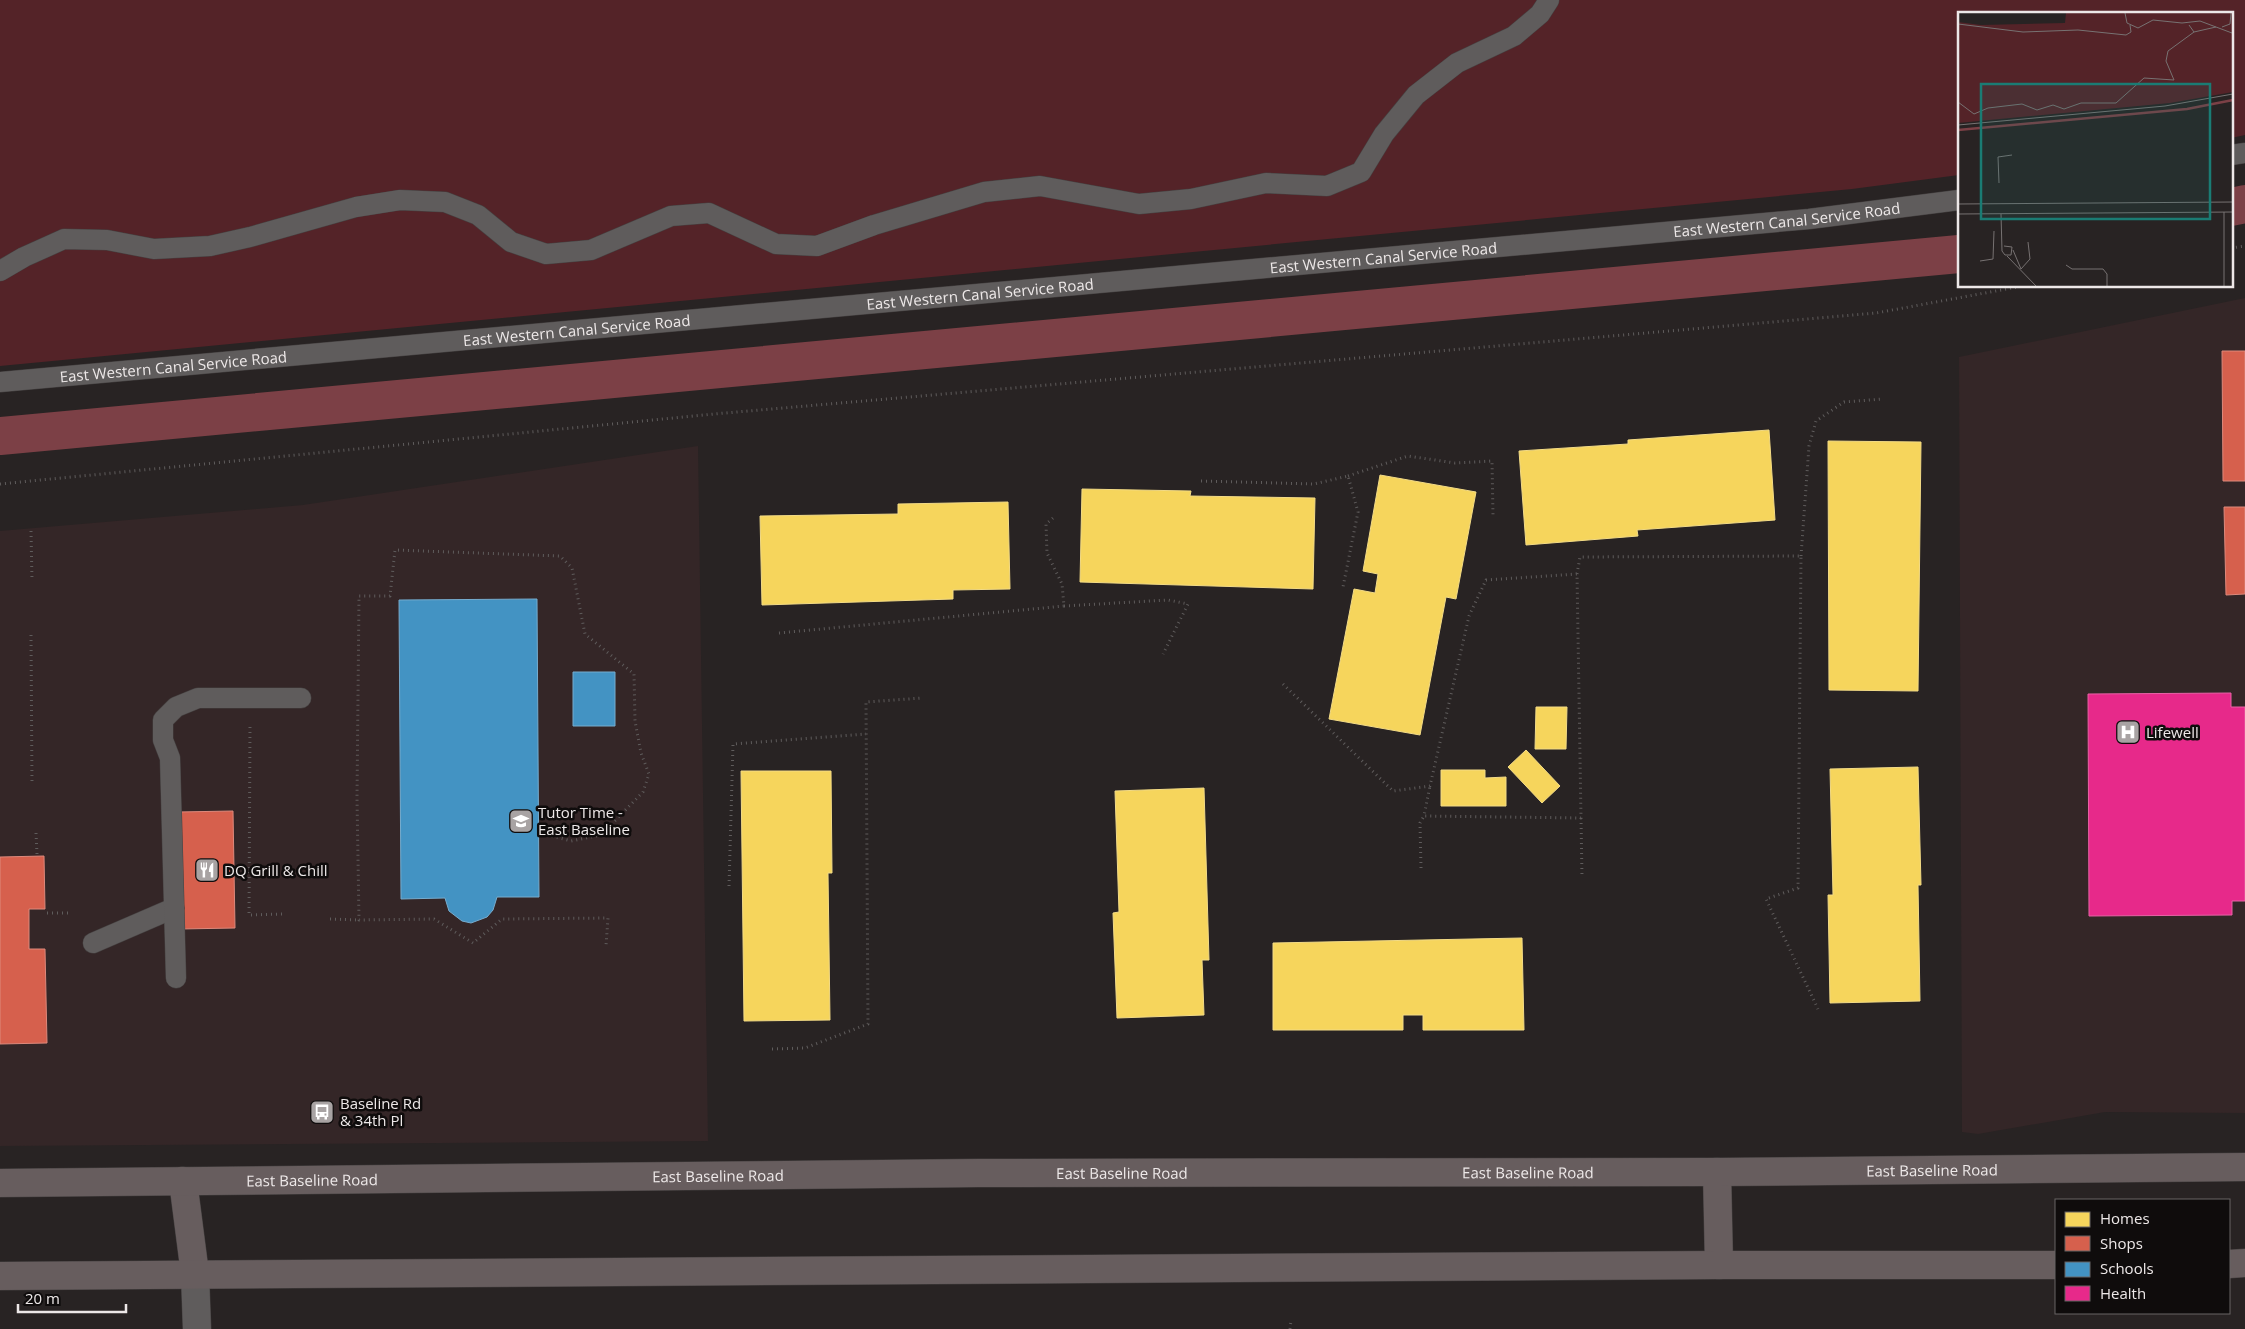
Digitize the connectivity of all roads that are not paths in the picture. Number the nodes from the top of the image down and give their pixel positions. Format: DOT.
graph roads {
  1 [pos="1549,0"];
  2 [pos="2245,153"];
  3 [pos="2232,155"];
  4 [pos="1958,200"];
  5 [pos="0,272"];
  6 [pos="0,382"];
  7 [pos="301,698"];
  8 [pos="174,908"];
  9 [pos="93,943"];
  10 [pos="176,978"];
  11 [pos="2245,1167"];
  12 [pos="1717,1172"];
  13 [pos="183,1181"];
  14 [pos="0,1183"];
  15 [pos="2230,1264"];
  16 [pos="2245,1264"];
  17 [pos="1719,1265"];
  18 [pos="2055,1265"];
  19 [pos="195,1274"];
  20 [pos="0,1276"];
  21 [pos="197,1329"];
  1 -- 5 [label="lane"];
  2 -- 3 [label="lane"];
  4 -- 6 [label="lane, East Western Canal Service Road"];
  7 -- 8 [label="lane"];
  8 -- 9 [label="lane"];
  8 -- 10 [label="lane"];
  11 -- 12 [label="main road, East Baseline Road"];
  12 -- 13 [label="main road, East Baseline Road"];
  12 -- 17 [label="main road"];
  13 -- 14 [label="main road, East Baseline Road"];
  13 -- 19 [label="main road"];
  15 -- 16 [label="main road"];
  17 -- 18 [label="main road"];
  17 -- 19 [label="main road"];
  19 -- 20 [label="main road"];
  19 -- 21 [label="street"];
}
